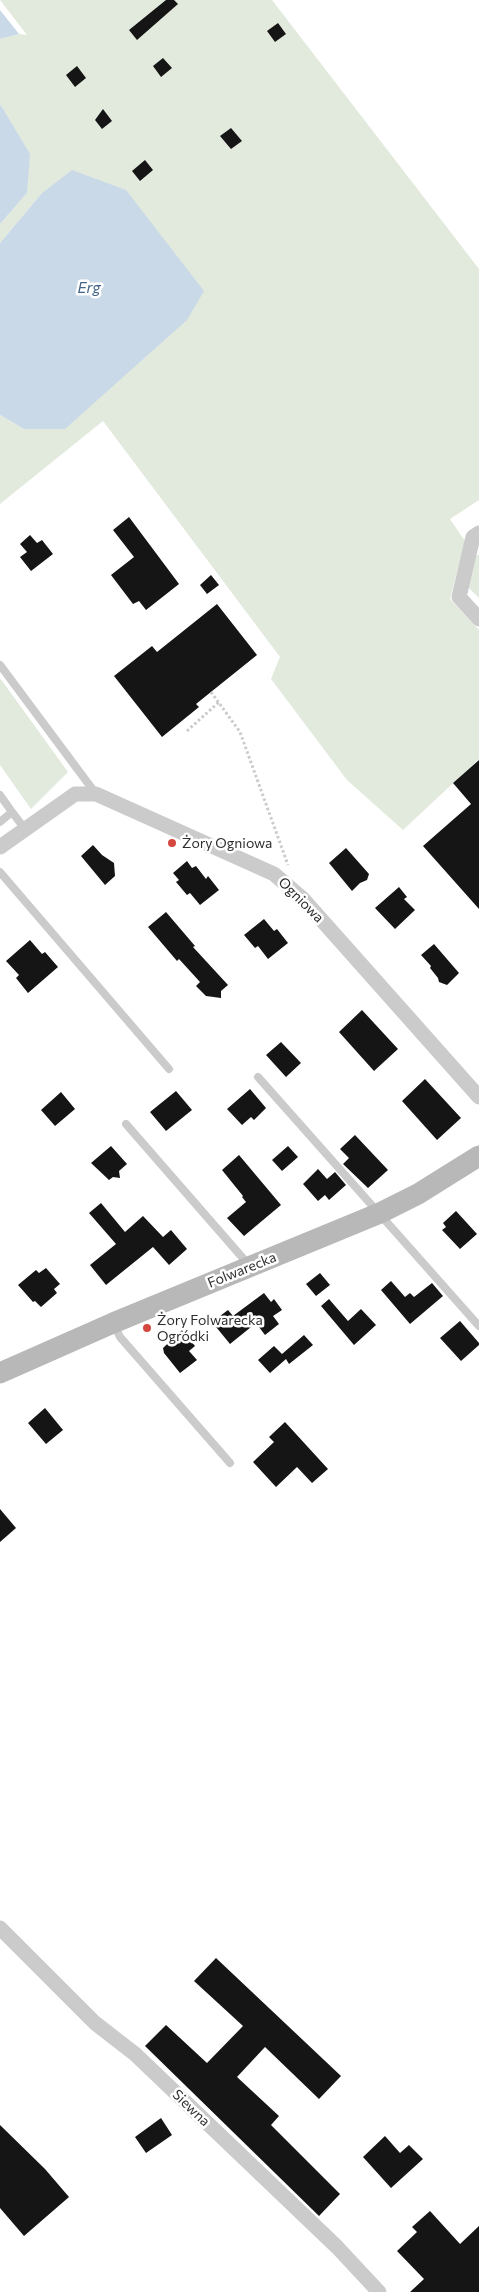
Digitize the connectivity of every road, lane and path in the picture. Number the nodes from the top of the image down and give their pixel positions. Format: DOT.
graph roads {
  1 [pos="479,533"];
  2 [pos="479,619"];
  3 [pos="0,665"];
  4 [pos="211,692"];
  5 [pos="218,702"];
  6 [pos="187,731"];
  7 [pos="96,794"];
  8 [pos="0,795"];
  9 [pos="12,812"];
  10 [pos="0,822"];
  11 [pos="25,829"];
  12 [pos="0,847"];
  13 [pos="0,872"];
  14 [pos="288,885"];
  15 [pos="169,1069"];
  16 [pos="258,1077"];
  17 [pos="479,1097"];
  18 [pos="126,1124"];
  19 [pos="479,1156"];
  20 [pos="380,1213"];
  21 [pos="250,1267"];
  22 [pos="113,1323"];
  23 [pos="479,1326"];
  24 [pos="0,1373"];
  25 [pos="230,1463"];
  26 [pos="0,1928"];
  27 [pos="379,2292"];
  1 -- 2 [label="street"];
  3 -- 7 [label="lane"];
  4 -- 5 [label="path"];
  5 -- 6 [label="path"];
  5 -- 14 [label="path"];
  7 -- 11 [label="street"];
  7 -- 14 [label="street, Ogniowa"];
  8 -- 9 [label="lane"];
  9 -- 10 [label="lane"];
  9 -- 11 [label="lane"];
  11 -- 12 [label="street"];
  13 -- 15 [label="lane"];
  14 -- 17 [label="street, Ogniowa"];
  16 -- 20 [label="lane"];
  18 -- 21 [label="lane"];
  19 -- 20 [label="street, Folwarecka"];
  20 -- 21 [label="street, Folwarecka"];
  20 -- 23 [label="lane"];
  21 -- 22 [label="street, Folwarecka"];
  22 -- 24 [label="street, Folwarecka"];
  22 -- 25 [label="lane"];
  26 -- 27 [label="street, Siewna"];
}
